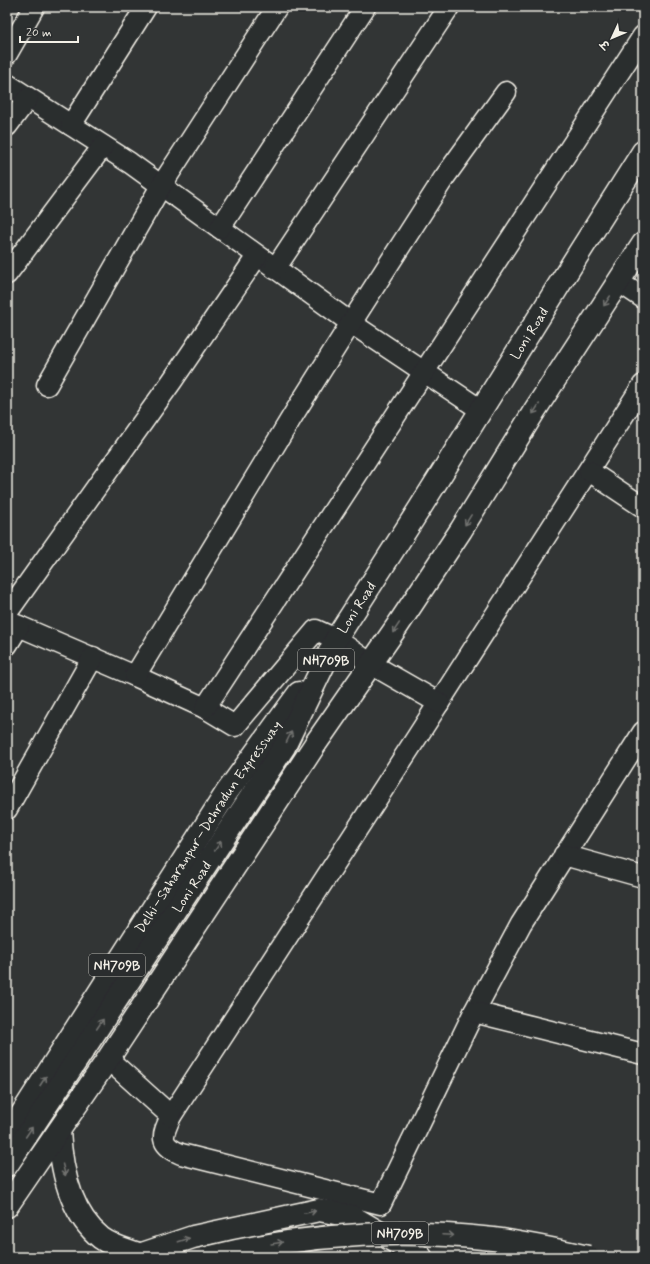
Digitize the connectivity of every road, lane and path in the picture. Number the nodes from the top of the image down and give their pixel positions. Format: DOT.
graph roads {
  1 [pos="34,7"];
  2 [pos="146,7"];
  3 [pos="277,7"];
  4 [pos="365,7"];
  5 [pos="449,7"];
  6 [pos="643,36"];
  7 [pos="7,54"];
  8 [pos="7,84"];
  9 [pos="506,92"];
  10 [pos="28,98"];
  11 [pos="70,125"];
  12 [pos="7,126"];
  13 [pos="103,146"];
  14 [pos="643,152"];
  15 [pos="161,186"];
  16 [pos="220,228"];
  17 [pos="643,244"];
  18 [pos="257,256"];
  19 [pos="275,269"];
  20 [pos="7,274"];
  21 [pos="619,282"];
  22 [pos="643,298"];
  23 [pos="351,323"];
  24 [pos="425,372"];
  25 [pos="47,385"];
  26 [pos="643,385"];
  27 [pos="482,410"];
  28 [pos="589,471"];
  29 [pos="643,507"];
  30 [pos="11,620"];
  31 [pos="336,639"];
  32 [pos="7,645"];
  33 [pos="93,657"];
  34 [pos="371,664"];
  35 [pos="135,676"];
  36 [pos="439,703"];
  37 [pos="205,708"];
  38 [pos="643,732"];
  39 [pos="7,809"];
  40 [pos="564,855"];
  41 [pos="643,877"];
  42 [pos="474,1012"];
  43 [pos="643,1054"];
  44 [pos="108,1059"];
  45 [pos="170,1116"];
  46 [pos="59,1132"];
  47 [pos="7,1137"];
  48 [pos="7,1165"];
  49 [pos="7,1206"];
  50 [pos="137,1256"];
  51 [pos="211,1257"];
  52 [pos="421,1257"];
  53 [pos="588,1257"];
  1 -- 7 [label="street"];
  2 -- 11 [label="street"];
  3 -- 15 [label="street"];
  4 -- 16 [label="street"];
  5 -- 19 [label="street"];
  6 -- 24 [label="street"];
  8 -- 10 [label="street"];
  9 -- 23 [label="street"];
  10 -- 11 [label="street"];
  10 -- 12 [label="street"];
  11 -- 13 [label="street"];
  13 -- 15 [label="street"];
  13 -- 20 [label="street"];
  14 -- 27 [label="main road, Loni Road / NH709B"];
  15 -- 16 [label="street"];
  15 -- 25 [label="street"];
  16 -- 18 [label="street"];
  17 -- 21 [label="main road, Loni Road / NH709B"];
  18 -- 19 [label="street"];
  18 -- 30 [label="street"];
  19 -- 23 [label="street"];
  21 -- 22 [label="street"];
  21 -- 34 [label="main road, Loni Road / NH709B, one-way"];
  23 -- 24 [label="street"];
  23 -- 35 [label="street"];
  24 -- 27 [label="street"];
  24 -- 37 [label="street"];
  26 -- 28 [label="street"];
  27 -- 31 [label="main road, Loni Road / NH709B"];
  28 -- 29 [label="street"];
  28 -- 36 [label="street"];
  30 -- 32 [label="street"];
  30 -- 33 [label="street"];
  31 -- 34 [label="street"];
  31 -- 37 [label="street"];
  47 -- 31 [label="main road, Delhi–Saharanpur–Dehradun Expressway / NH709B, one-way"];
  48 -- 31 [label="main road, Loni Road / NH709B, one-way"];
  33 -- 35 [label="street"];
  33 -- 39 [label="street"];
  34 -- 36 [label="street"];
  34 -- 44 [label="main road, Loni Road / NH709B"];
  35 -- 37 [label="street"];
  36 -- 45 [label="street"];
  38 -- 40 [label="street"];
  40 -- 41 [label="street"];
  40 -- 42 [label="street"];
  42 -- 43 [label="street"];
  42 -- 45 [label="street"];
  44 -- 45 [label="street"];
  44 -- 46 [label="main road, Loni Road / NH709B"];
  46 -- 49 [label="main road, Loni Road / NH709B"];
  46 -- 50 [label="main road, one-way"];
  50 -- 52 [label="main road, one-way"];
  51 -- 53 [label="main road, NH709B, one-way, bridge"];
}
